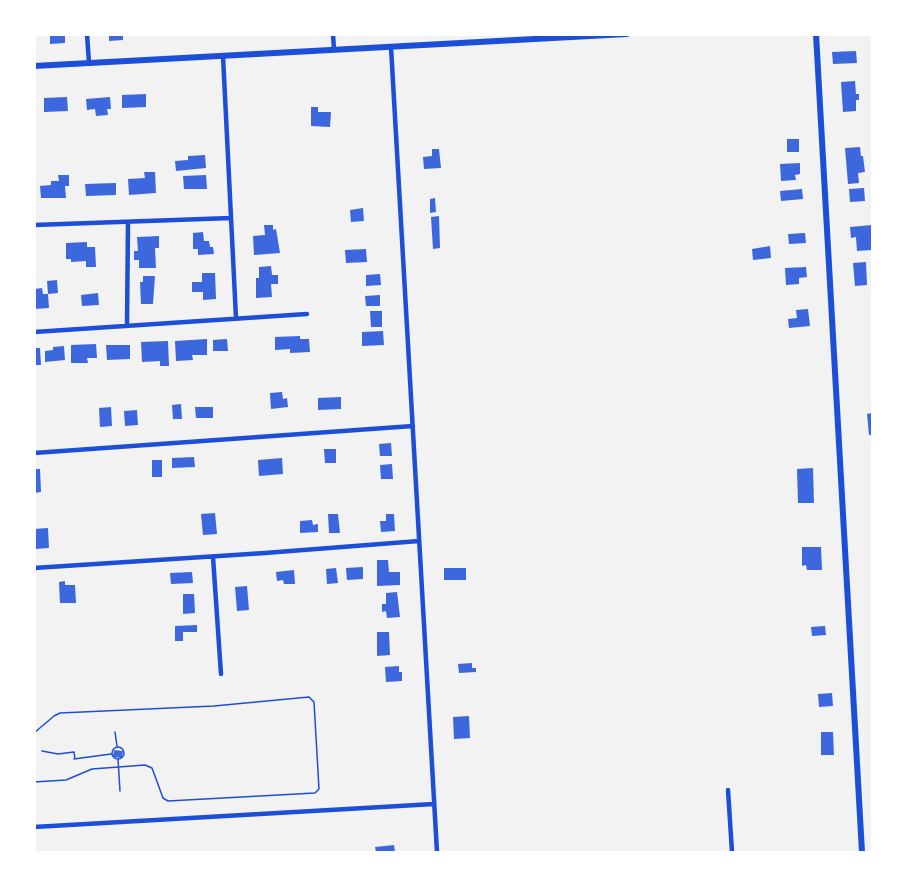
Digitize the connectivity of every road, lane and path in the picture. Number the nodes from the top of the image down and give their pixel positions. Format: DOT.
graph roads {
  1 [pos="87,34"];
  2 [pos="333,34"];
  3 [pos="458,34"];
  4 [pos="627,34"];
  5 [pos="816,34"];
  6 [pos="458,44"];
  7 [pos="391,48"];
  8 [pos="334,51"];
  9 [pos="223,56"];
  10 [pos="89,63"];
  11 [pos="34,66"];
  12 [pos="231,218"];
  13 [pos="128,222"];
  14 [pos="34,225"];
  15 [pos="307,314"];
  16 [pos="236,318"];
  17 [pos="127,326"];
  18 [pos="34,332"];
  19 [pos="413,426"];
  20 [pos="34,453"];
  21 [pos="419,541"];
  22 [pos="213,557"];
  23 [pos="34,568"];
  24 [pos="221,674"];
  25 [pos="115,732"];
  26 [pos="34,734"];
  27 [pos="117,747"];
  28 [pos="42,751"];
  29 [pos="112,754"];
  30 [pos="118,759"];
  31 [pos="119,767"];
  32 [pos="34,782"];
  33 [pos="728,790"];
  34 [pos="120,791"];
  35 [pos="434,804"];
  36 [pos="34,826"];
  37 [pos="437,852"];
  38 [pos="732,852"];
  39 [pos="862,852"];
  1 -- 10 [label="street"];
  2 -- 8 [label="street"];
  3 -- 6 [label="street"];
  4 -- 6 [label="street"];
  5 -- 39 [label="street"];
  6 -- 7 [label="street"];
  7 -- 8 [label="street"];
  7 -- 19 [label="street"];
  8 -- 9 [label="street"];
  9 -- 10 [label="street"];
  9 -- 12 [label="street"];
  10 -- 11 [label="street"];
  12 -- 13 [label="street"];
  12 -- 16 [label="street"];
  13 -- 14 [label="street"];
  13 -- 17 [label="street"];
  15 -- 16 [label="street"];
  16 -- 17 [label="street"];
  17 -- 18 [label="street"];
  19 -- 20 [label="street"];
  19 -- 21 [label="street"];
  21 -- 22 [label="street"];
  21 -- 35 [label="street"];
  22 -- 23 [label="street"];
  22 -- 24 [label="street"];
  25 -- 27 [label="path"];
  26 -- 31 [label="path"];
  27 -- 29 [label="path"];
  27 -- 30 [label="path"];
  28 -- 29 [label="path"];
  29 -- 30 [label="path"];
  30 -- 31 [label="path"];
  31 -- 32 [label="path"];
  31 -- 34 [label="path"];
  33 -- 38 [label="street"];
  35 -- 36 [label="street"];
  35 -- 37 [label="street"];
}
